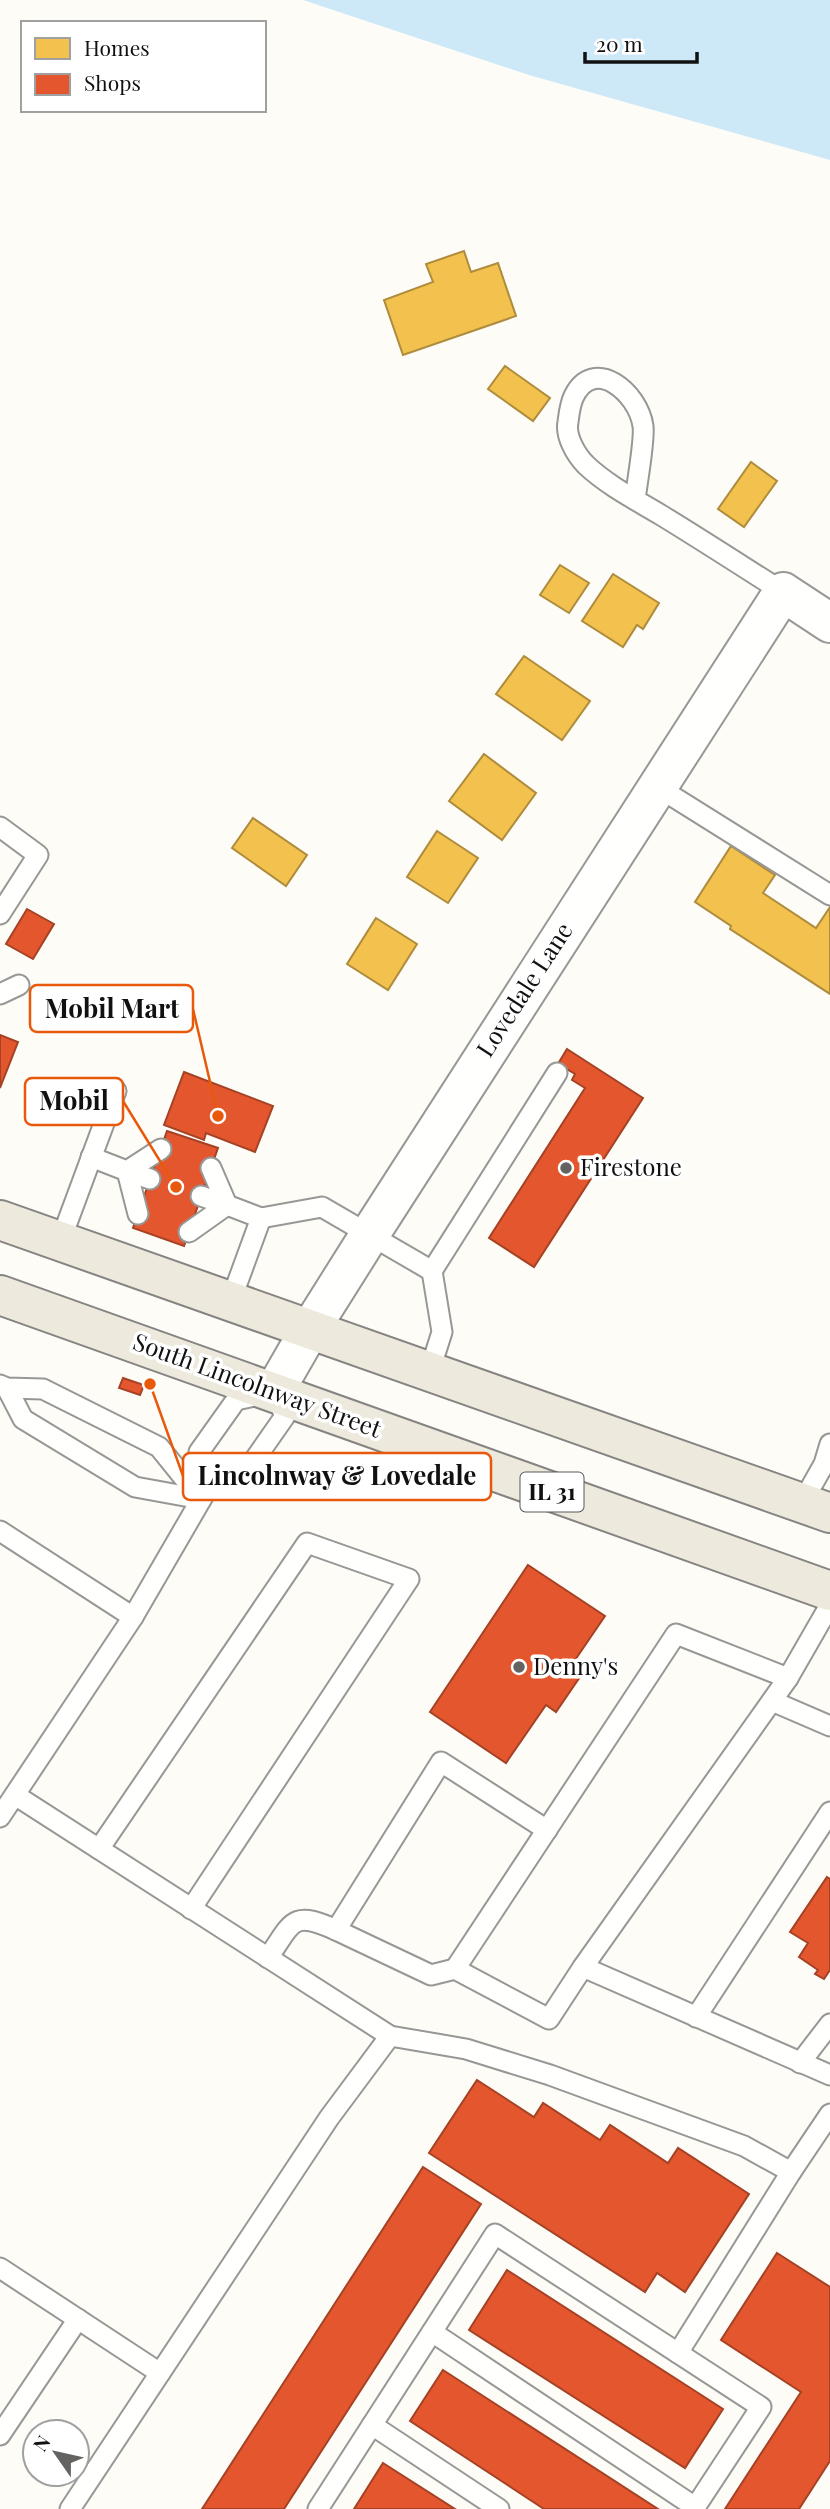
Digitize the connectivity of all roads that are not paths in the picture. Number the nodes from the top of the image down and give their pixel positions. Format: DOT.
graph roads {
  1 [pos="635,500"];
  2 [pos="783,592"];
  3 [pos="830,623"];
  4 [pos="656,786"];
  5 [pos="0,827"];
  6 [pos="830,895"];
  7 [pos="0,914"];
  8 [pos="19,985"];
  9 [pos="0,994"];
  10 [pos="557,1073"];
  11 [pos="116,1091"];
  12 [pos="161,1149"];
  13 [pos="91,1157"];
  14 [pos="211,1168"];
  15 [pos="127,1171"];
  16 [pos="150,1179"];
  17 [pos="201,1196"];
  18 [pos="227,1205"];
  19 [pos="138,1214"];
  20 [pos="261,1218"];
  21 [pos="0,1220"];
  22 [pos="189,1232"];
  23 [pos="370,1234"];
  24 [pos="60,1242"];
  25 [pos="432,1271"];
  26 [pos="0,1295"];
  27 [pos="230,1300"];
  28 [pos="309,1331"];
  29 [pos="429,1373"];
  30 [pos="4,1387"];
  31 [pos="274,1392"];
  32 [pos="830,1444"];
  33 [pos="205,1492"];
  34 [pos="816,1508"];
  35 [pos="0,1531"];
  36 [pos="830,1591"];
  37 [pos="830,1605"];
  38 [pos="132,1617"];
  39 [pos="788,1678"];
  40 [pos="772,1701"];
  41 [pos="830,1726"];
  42 [pos="15,1795"];
  43 [pos="830,1812"];
  44 [pos="0,1817"];
  45 [pos="547,1830"];
  46 [pos="99,1849"];
  47 [pos="191,1909"];
  48 [pos="336,1930"];
  49 [pos="268,1958"];
  50 [pos="583,1967"];
  51 [pos="456,1969"];
  52 [pos="696,2017"];
  53 [pos="830,2024"];
  54 [pos="390,2036"];
  55 [pos="800,2063"];
  56 [pos="830,2076"];
  57 [pos="830,2114"];
  58 [pos="792,2172"];
  59 [pos="0,2268"];
  60 [pos="78,2319"];
  61 [pos="432,2332"];
  62 [pos="678,2353"];
  63 [pos="160,2373"];
  64 [pos="372,2425"];
  65 [pos="0,2435"];
  66 [pos="695,2508"];
  67 [pos="70,2509"];
  68 [pos="318,2509"];
  69 [pos="499,2509"];
  1 -- 1 [label="lane"];
  1 -- 2 [label="lane"];
  2 -- 3 [label="street"];
  2 -- 4 [label="street, Lovedale Lane"];
  4 -- 6 [label="lane"];
  4 -- 23 [label="street, Lovedale Lane"];
  5 -- 7 [label="lane"];
  8 -- 9 [label="lane"];
  10 -- 25 [label="lane"];
  11 -- 13 [label="lane"];
  12 -- 15 [label="lane"];
  13 -- 15 [label="lane"];
  13 -- 24 [label="lane"];
  14 -- 18 [label="lane"];
  15 -- 16 [label="lane"];
  15 -- 19 [label="lane"];
  17 -- 18 [label="lane"];
  18 -- 20 [label="lane"];
  18 -- 22 [label="lane"];
  20 -- 23 [label="lane"];
  20 -- 27 [label="lane"];
  21 -- 24 [label="main road"];
  23 -- 25 [label="lane"];
  23 -- 28 [label="street, Lovedale Lane"];
  24 -- 27 [label="main road"];
  25 -- 29 [label="lane"];
  26 -- 31 [label="main road, South Lincolnway Street / IL 31"];
  27 -- 28 [label="main road"];
  28 -- 29 [label="main road"];
  28 -- 31 [label="street, Lovedale Lane"];
  29 -- 34 [label="main road"];
  30 -- 33 [label="lane"];
  30 -- 33 [label="lane"];
  31 -- 33 [label="lane"];
  31 -- 33 [label="lane"];
  31 -- 36 [label="main road, South Lincolnway Street / IL 31"];
  32 -- 34 [label="lane"];
  33 -- 38 [label="lane"];
  35 -- 38 [label="lane"];
  37 -- 39 [label="lane"];
  38 -- 42 [label="lane"];
  39 -- 40 [label="lane"];
  39 -- 45 [label="lane"];
  40 -- 41 [label="lane"];
  40 -- 50 [label="lane"];
  42 -- 44 [label="lane"];
  42 -- 46 [label="lane"];
  43 -- 52 [label="lane"];
  45 -- 48 [label="lane"];
  45 -- 51 [label="lane"];
  46 -- 47 [label="lane"];
  46 -- 47 [label="lane"];
  47 -- 49 [label="lane"];
  48 -- 49 [label="lane"];
  48 -- 51 [label="lane"];
  49 -- 54 [label="lane"];
  50 -- 51 [label="lane"];
  50 -- 52 [label="lane"];
  52 -- 55 [label="lane"];
  53 -- 55 [label="lane"];
  54 -- 58 [label="lane"];
  54 -- 63 [label="lane"];
  55 -- 56 [label="lane"];
  57 -- 58 [label="lane"];
  58 -- 62 [label="lane"];
  59 -- 60 [label="lane"];
  60 -- 63 [label="lane"];
  60 -- 65 [label="lane"];
  61 -- 62 [label="lane"];
  61 -- 64 [label="lane"];
  61 -- 66 [label="lane"];
  62 -- 66 [label="lane"];
  63 -- 67 [label="lane"];
  64 -- 68 [label="lane"];
  64 -- 69 [label="lane"];
}
